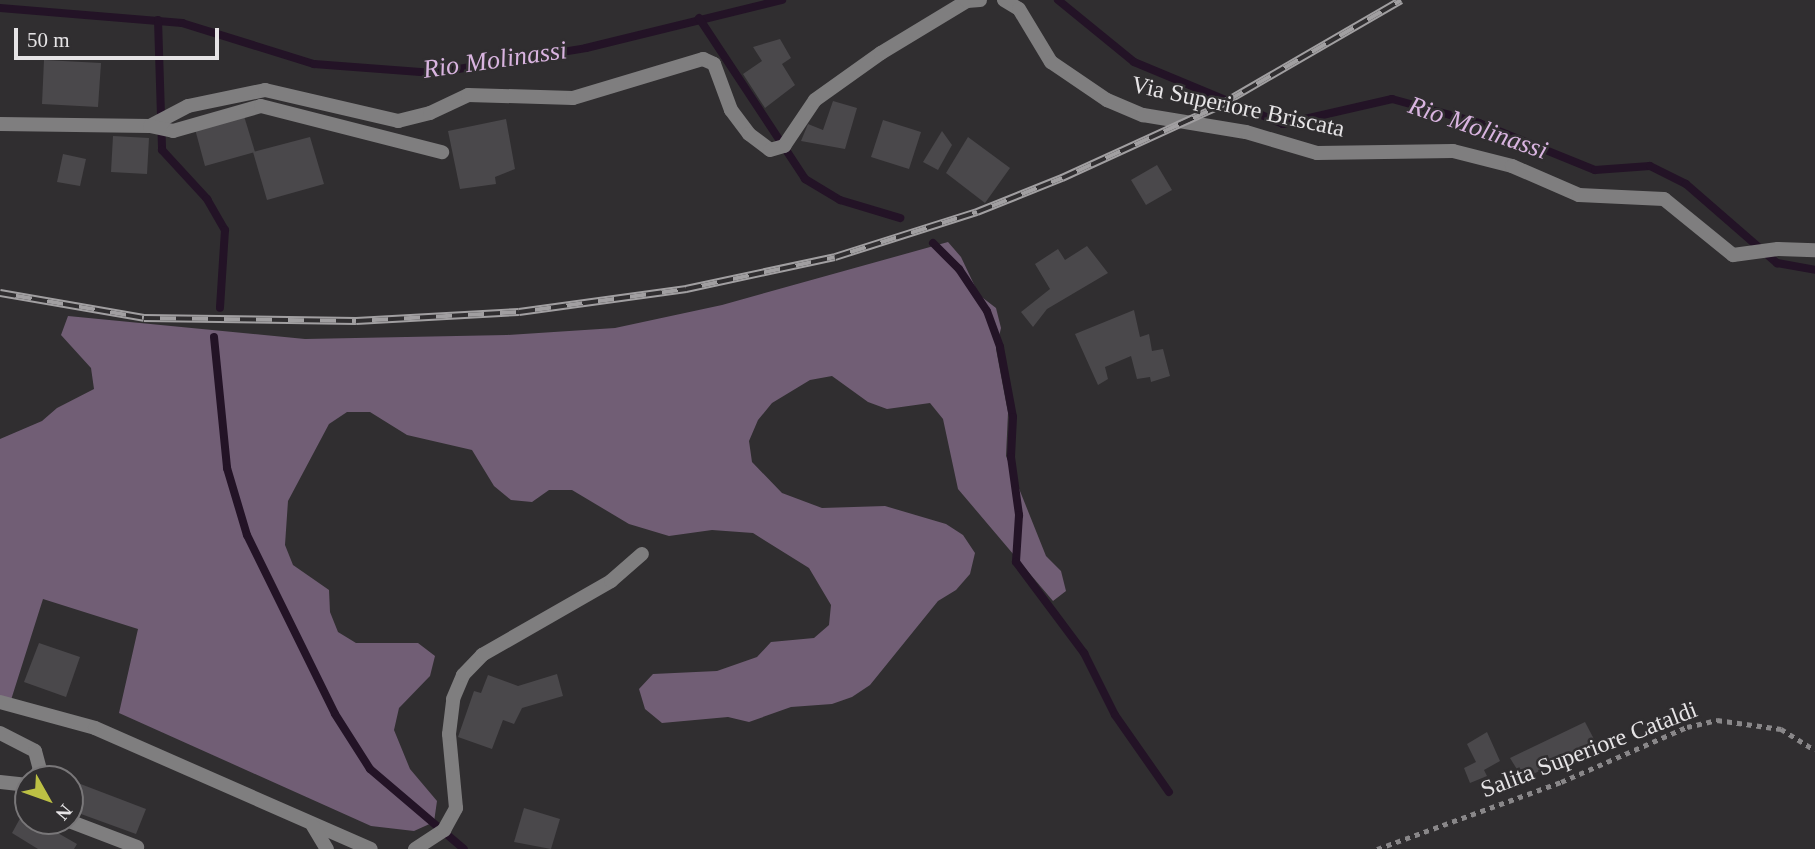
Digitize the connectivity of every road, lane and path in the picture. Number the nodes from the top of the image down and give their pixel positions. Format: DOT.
graph roads {
  1 [pos="980,0"];
  2 [pos="1004,0"];
  3 [pos="0,124"];
  4 [pos="150,126"];
  5 [pos="442,152"];
  6 [pos="1815,250"];
  7 [pos="642,554"];
  8 [pos="0,702"];
  9 [pos="0,733"];
  10 [pos="1815,750"];
  11 [pos="39,765"];
  12 [pos="313,826"];
  13 [pos="84,827"];
  14 [pos="137,847"];
  15 [pos="327,849"];
  16 [pos="371,849"];
  17 [pos="415,849"];
  18 [pos="1377,849"];
  1 -- 4 [label="street"];
  2 -- 6 [label="street, Via Superiore Briscata"];
  3 -- 4 [label="street"];
  4 -- 5 [label="street"];
  7 -- 17 [label="street"];
  8 -- 12 [label="street"];
  9 -- 11 [label="street"];
  10 -- 18 [label="path, Salita Superiore Cataldi"];
  12 -- 15 [label="street"];
  12 -- 16 [label="street"];
  13 -- 14 [label="street"];
}
